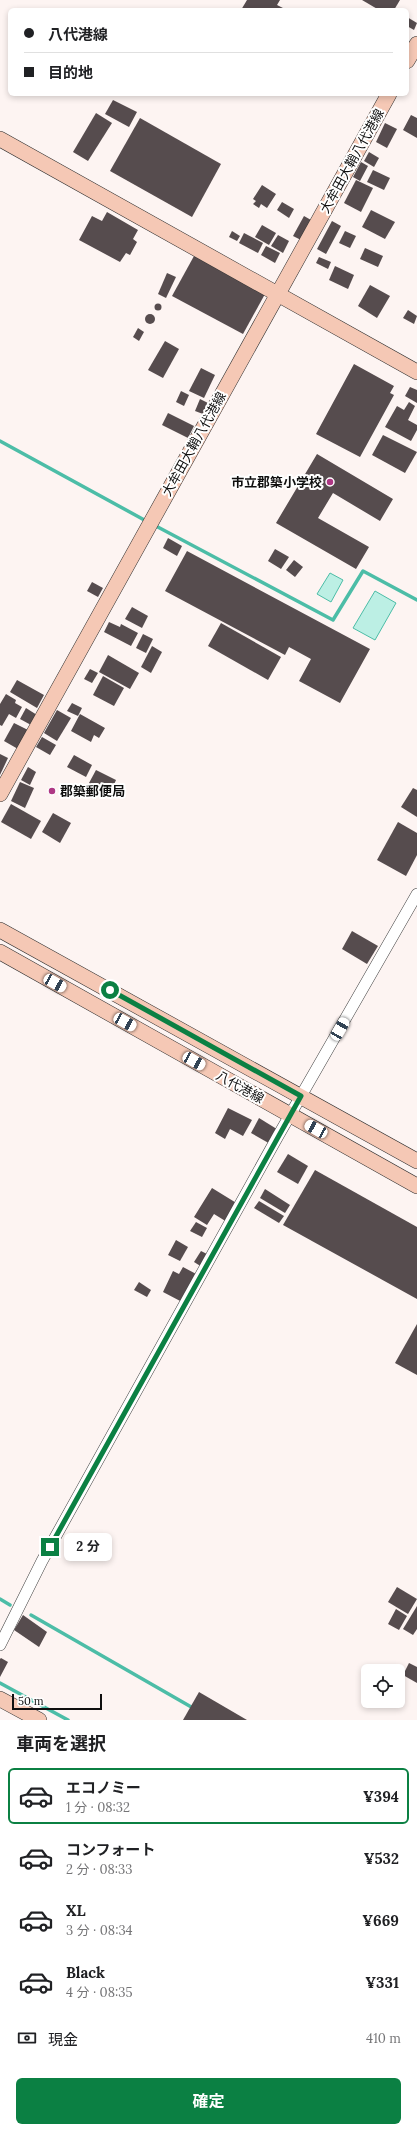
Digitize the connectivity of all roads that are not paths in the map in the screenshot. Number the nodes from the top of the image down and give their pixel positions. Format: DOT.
graph roads {
  1 [pos="417,44"];
  2 [pos="409,58"];
  3 [pos="388,96"];
  4 [pos="0,139"];
  5 [pos="278,294"];
  6 [pos="417,372"];
  7 [pos="0,794"];
  8 [pos="417,894"];
  9 [pos="0,930"];
  10 [pos="0,952"];
  11 [pos="301,1096"];
  12 [pos="291,1115"];
  13 [pos="417,1161"];
  14 [pos="417,1186"];
  15 [pos="0,1645"];
  16 [pos="0,1699"];
  17 [pos="38,1720"];
  1 -- 2 [label="main road"];
  3 -- 5 [label="main road, 大牟田大鞘八代港線"];
  4 -- 5 [label="main road"];
  5 -- 6 [label="main road"];
  5 -- 7 [label="main road, 大牟田大鞘八代港線"];
  8 -- 11 [label="street"];
  9 -- 11 [label="main road, 八代港線"];
  10 -- 12 [label="main road, 八代港線"];
  11 -- 12 [label="street"];
  11 -- 13 [label="main road, 八代港線"];
  12 -- 14 [label="main road, 八代港線"];
  12 -- 15 [label="street"];
  16 -- 17 [label="main road"];
}
